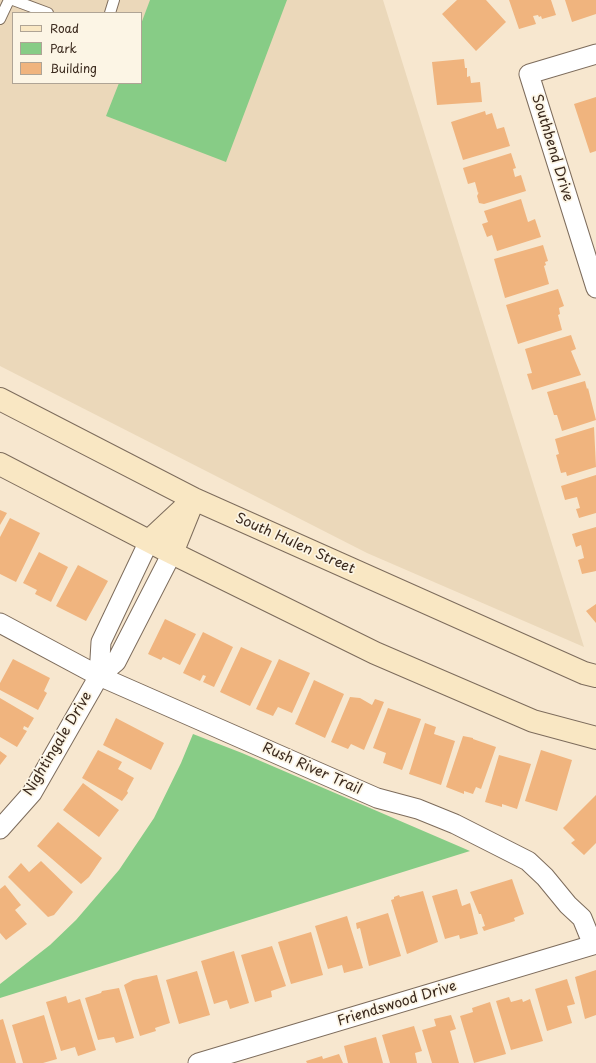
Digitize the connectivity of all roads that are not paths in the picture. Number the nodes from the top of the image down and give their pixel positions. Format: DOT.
graph roads {
  1 [pos="9,0"];
  2 [pos="13,0"];
  3 [pos="114,0"];
  4 [pos="45,12"];
  5 [pos="110,12"];
  6 [pos="0,19"];
  7 [pos="596,54"];
  8 [pos="596,288"];
  9 [pos="0,399"];
  10 [pos="0,464"];
  11 [pos="194,499"];
  12 [pos="150,541"];
  13 [pos="172,553"];
  14 [pos="0,623"];
  15 [pos="99,676"];
  16 [pos="596,676"];
  17 [pos="596,738"];
  18 [pos="0,829"];
  19 [pos="594,945"];
  20 [pos="198,1063"];
  1 -- 6 [label="lane"];
  2 -- 4 [label="lane"];
  3 -- 5 [label="lane"];
  7 -- 8 [label="street, Southbend Drive"];
  9 -- 11 [label="main road, South Hulen Street"];
  10 -- 12 [label="main road"];
  11 -- 12 [label="main road"];
  11 -- 13 [label="main road"];
  11 -- 16 [label="main road, South Hulen Street"];
  12 -- 13 [label="main road"];
  12 -- 15 [label="street, Nightingale Drive"];
  13 -- 15 [label="street, Nightingale Drive"];
  13 -- 17 [label="main road"];
  14 -- 15 [label="street, Rush River Trail"];
  15 -- 18 [label="street, Nightingale Drive"];
  15 -- 19 [label="street, Rush River Trail"];
  19 -- 20 [label="street, Friendswood Drive"];
}
